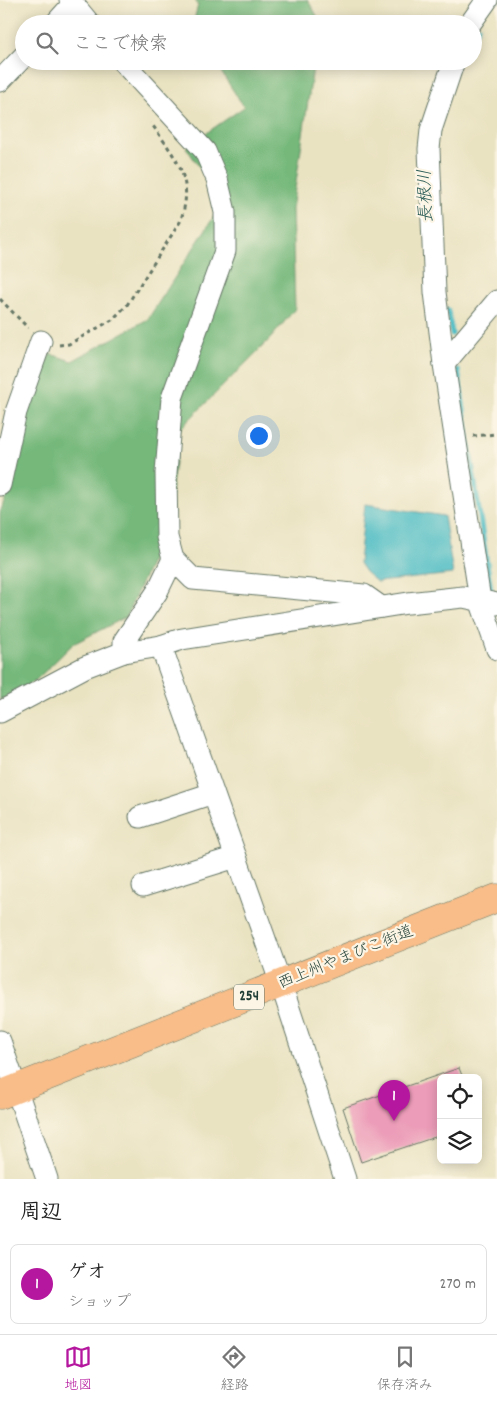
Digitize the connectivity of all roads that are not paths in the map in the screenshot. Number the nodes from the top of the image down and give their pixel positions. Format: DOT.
graph roads {
  1 [pos="487,0"];
  2 [pos="72,2"];
  3 [pos="62,15"];
  4 [pos="83,15"];
  5 [pos="476,15"];
  6 [pos="15,65"];
  7 [pos="130,70"];
  8 [pos="451,70"];
  9 [pos="0,81"];
  10 [pos="497,301"];
  11 [pos="41,341"];
  12 [pos="444,364"];
  13 [pos="0,485"];
  14 [pos="173,559"];
  15 [pos="488,602"];
  16 [pos="381,607"];
  17 [pos="161,646"];
  18 [pos="497,649"];
  19 [pos="124,652"];
  20 [pos="0,712"];
  21 [pos="213,793"];
  22 [pos="140,817"];
  23 [pos="236,858"];
  24 [pos="143,886"];
  25 [pos="497,898"];
  26 [pos="281,984"];
  27 [pos="0,1040"];
  28 [pos="8,1092"];
  29 [pos="48,1179"];
  30 [pos="345,1179"];
  1 -- 5 [label="street"];
  2 -- 3 [label="street"];
  2 -- 4 [label="street"];
  6 -- 9 [label="street"];
  7 -- 14 [label="street"];
  8 -- 12 [label="street"];
  10 -- 12 [label="street"];
  11 -- 13 [label="street"];
  12 -- 15 [label="street"];
  14 -- 16 [label="street"];
  14 -- 19 [label="street"];
  15 -- 16 [label="street"];
  15 -- 18 [label="street"];
  16 -- 17 [label="street"];
  17 -- 19 [label="street"];
  17 -- 21 [label="street"];
  19 -- 20 [label="street"];
  21 -- 22 [label="street"];
  21 -- 23 [label="street"];
  23 -- 24 [label="street"];
  23 -- 26 [label="street"];
  25 -- 26 [label="highway, 西上州やまびこ街道 / 254"];
  26 -- 28 [label="highway, 西上州やまびこ街道 / 254"];
  26 -- 30 [label="street"];
  27 -- 28 [label="street"];
  28 -- 29 [label="street"];
}
